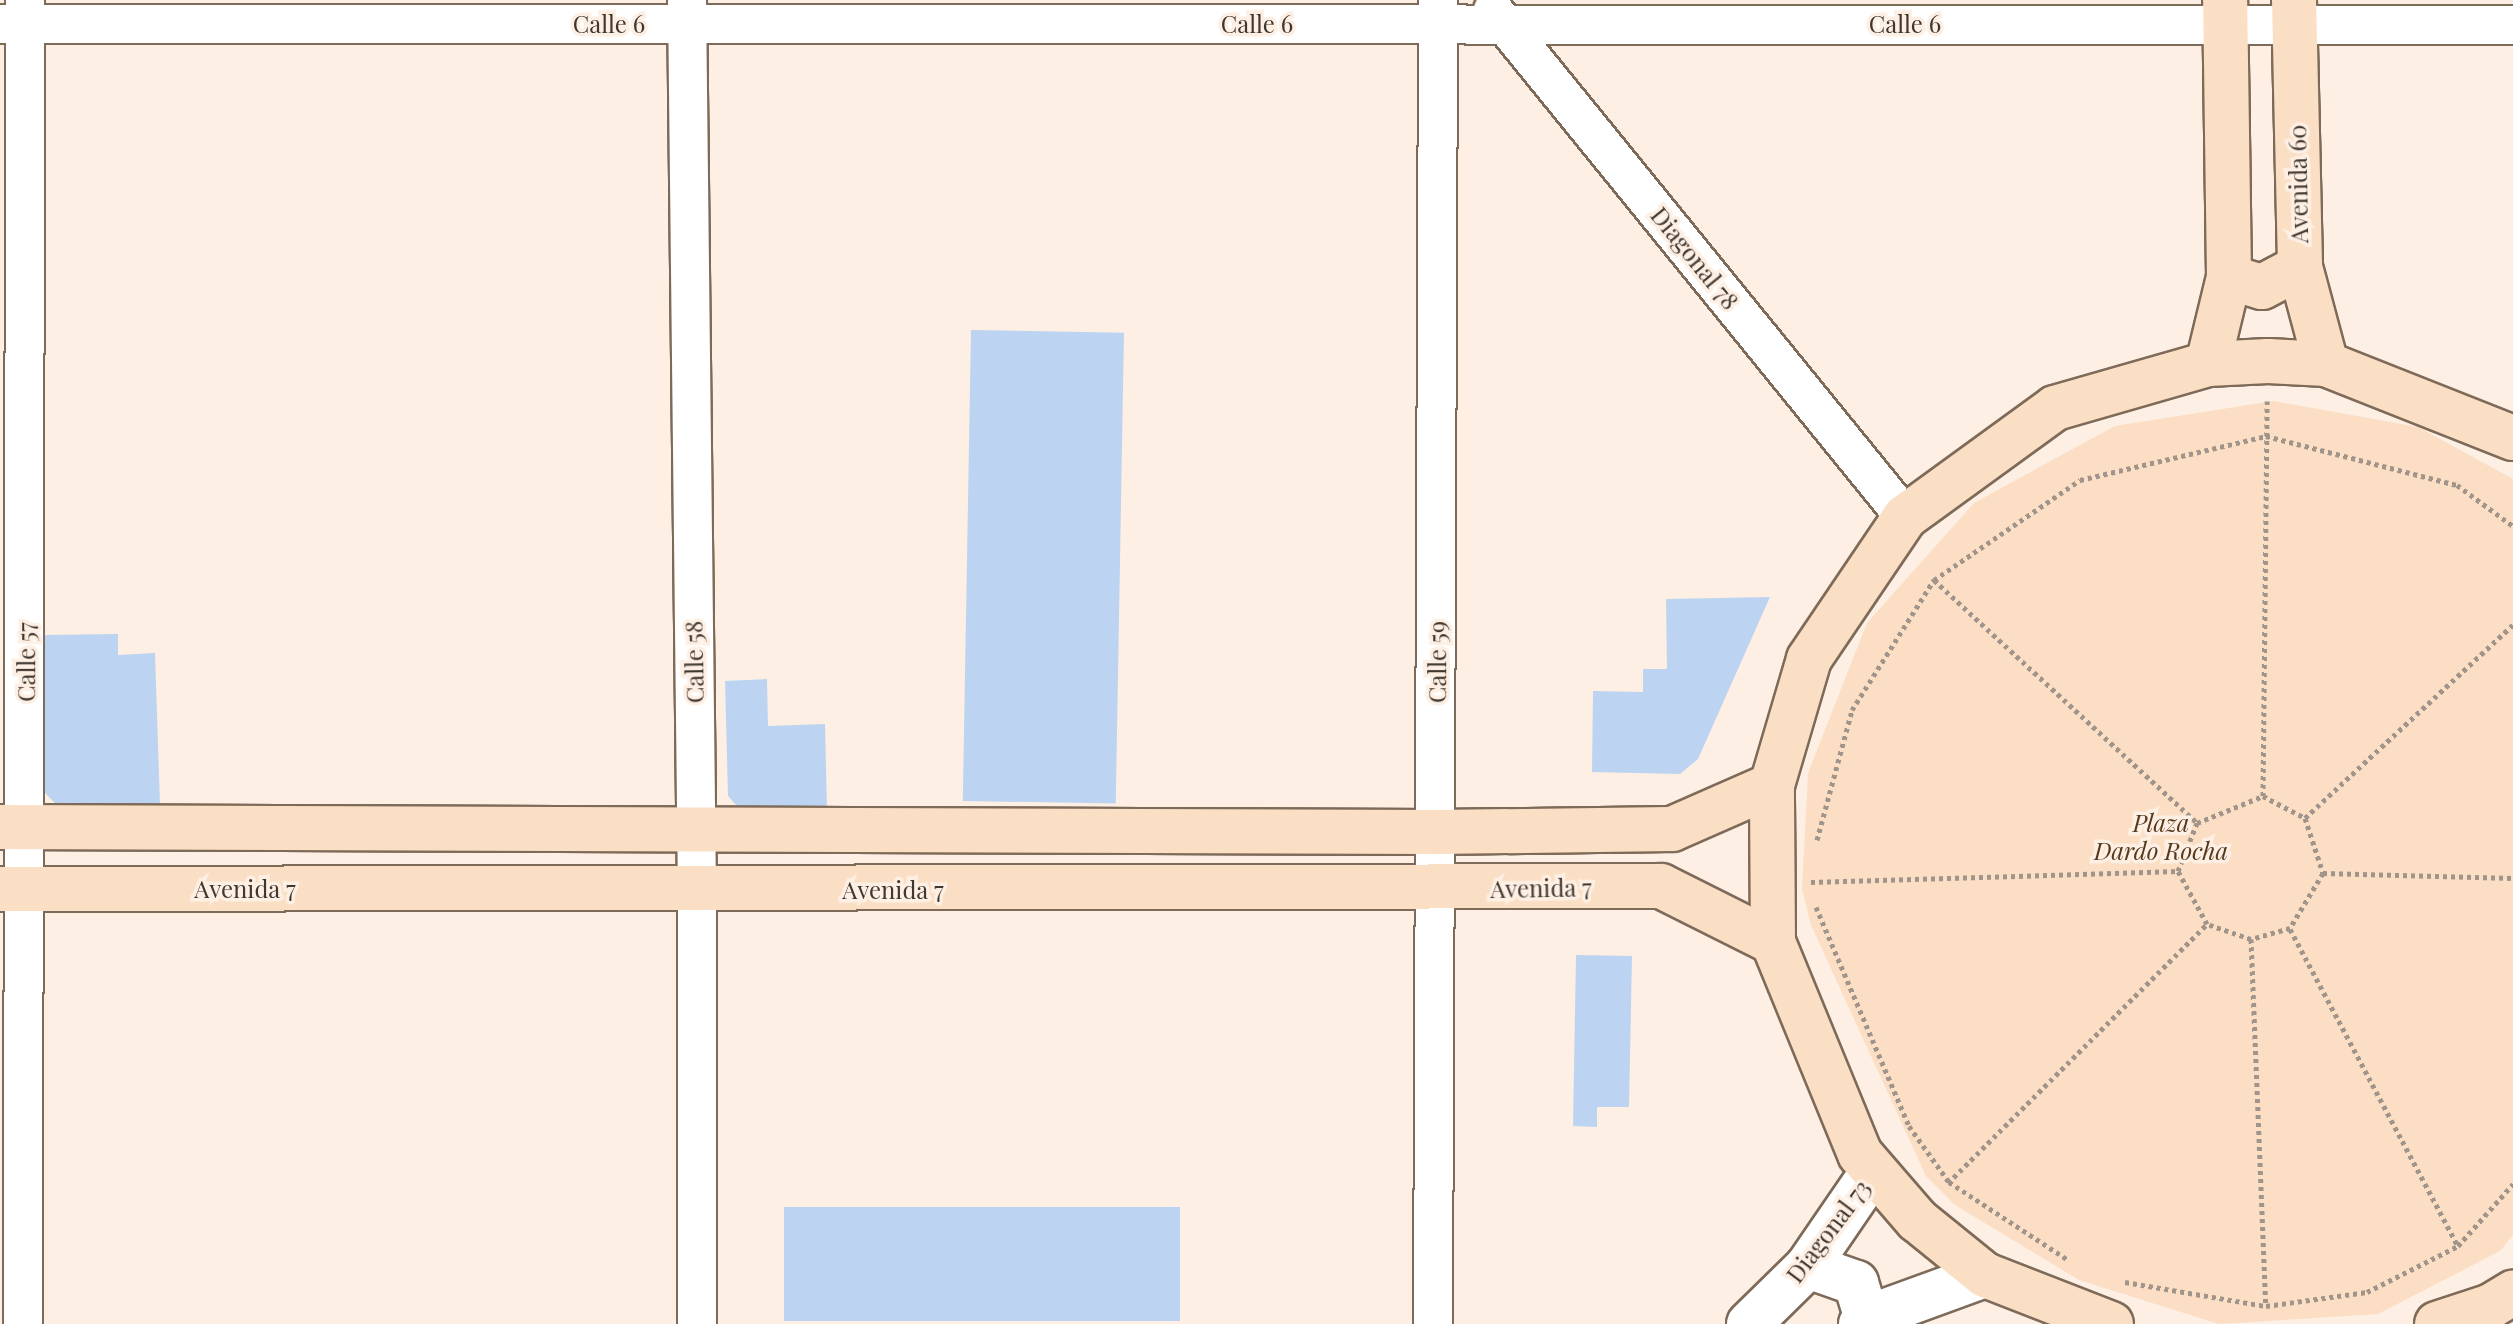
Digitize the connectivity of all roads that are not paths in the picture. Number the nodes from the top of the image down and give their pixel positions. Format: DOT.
graph roads {
  1 [pos="2294,11"];
  2 [pos="687,12"];
  3 [pos="1438,12"];
  4 [pos="1495,12"];
  5 [pos="2225,12"];
  6 [pos="17,16"];
  7 [pos="2513,25"];
  8 [pos="2300,267"];
  9 [pos="2229,277"];
  10 [pos="2208,364"];
  11 [pos="2326,364"];
  12 [pos="2513,438"];
  13 [pos="1905,517"];
  14 [pos="1772,785"];
  15 [pos="13,827"];
  16 [pos="696,827"];
  17 [pos="1436,832"];
  18 [pos="12,889"];
  19 [pos="1435,889"];
  20 [pos="697,890"];
  21 [pos="1773,942"];
  22 [pos="1873,1171"];
  23 [pos="1808,1266"];
  24 [pos="1985,1275"];
  25 [pos="2513,1293"];
  26 [pos="1864,1321"];
  27 [pos="23,1324"];
  28 [pos="697,1324"];
  29 [pos="1433,1324"];
  30 [pos="1749,1324"];
  31 [pos="2111,1324"];
  32 [pos="2437,1324"];
  1 -- 5 [label="street, Calle 6"];
  1 -- 7 [label="street, Calle 6"];
  1 -- 8 [label="main road, Avenida 60"];
  2 -- 3 [label="street, Calle 6"];
  2 -- 6 [label="street, Calle 6"];
  2 -- 16 [label="street, Calle 58"];
  3 -- 4 [label="street, Calle 6"];
  3 -- 17 [label="street, Calle 59"];
  4 -- 5 [label="street, Calle 6"];
  4 -- 13 [label="street, Diagonal 78"];
  5 -- 9 [label="main road"];
  6 -- 15 [label="street, Calle 57"];
  8 -- 9 [label="main road"];
  8 -- 11 [label="main road, Avenida 60"];
  9 -- 10 [label="main road"];
  10 -- 11 [label="main road"];
  10 -- 13 [label="main road"];
  11 -- 12 [label="main road"];
  13 -- 14 [label="main road"];
  14 -- 17 [label="main road"];
  14 -- 21 [label="main road"];
  15 -- 16 [label="main road"];
  15 -- 18 [label="street, Calle 57"];
  16 -- 17 [label="main road"];
  16 -- 20 [label="street, Calle 58"];
  17 -- 19 [label="street, Calle 59"];
  18 -- 20 [label="main road, Avenida 7"];
  18 -- 27 [label="street, Calle 57"];
  19 -- 20 [label="main road, Avenida 7"];
  19 -- 21 [label="main road, Avenida 7"];
  19 -- 29 [label="street, Calle 59"];
  20 -- 28 [label="street, Calle 58"];
  21 -- 22 [label="main road"];
  22 -- 23 [label="main road, Diagonal 73"];
  22 -- 24 [label="main road"];
  23 -- 26 [label="main road"];
  23 -- 30 [label="main road, Diagonal 73"];
  24 -- 26 [label="main road"];
  24 -- 31 [label="main road"];
  25 -- 32 [label="main road"];
}
